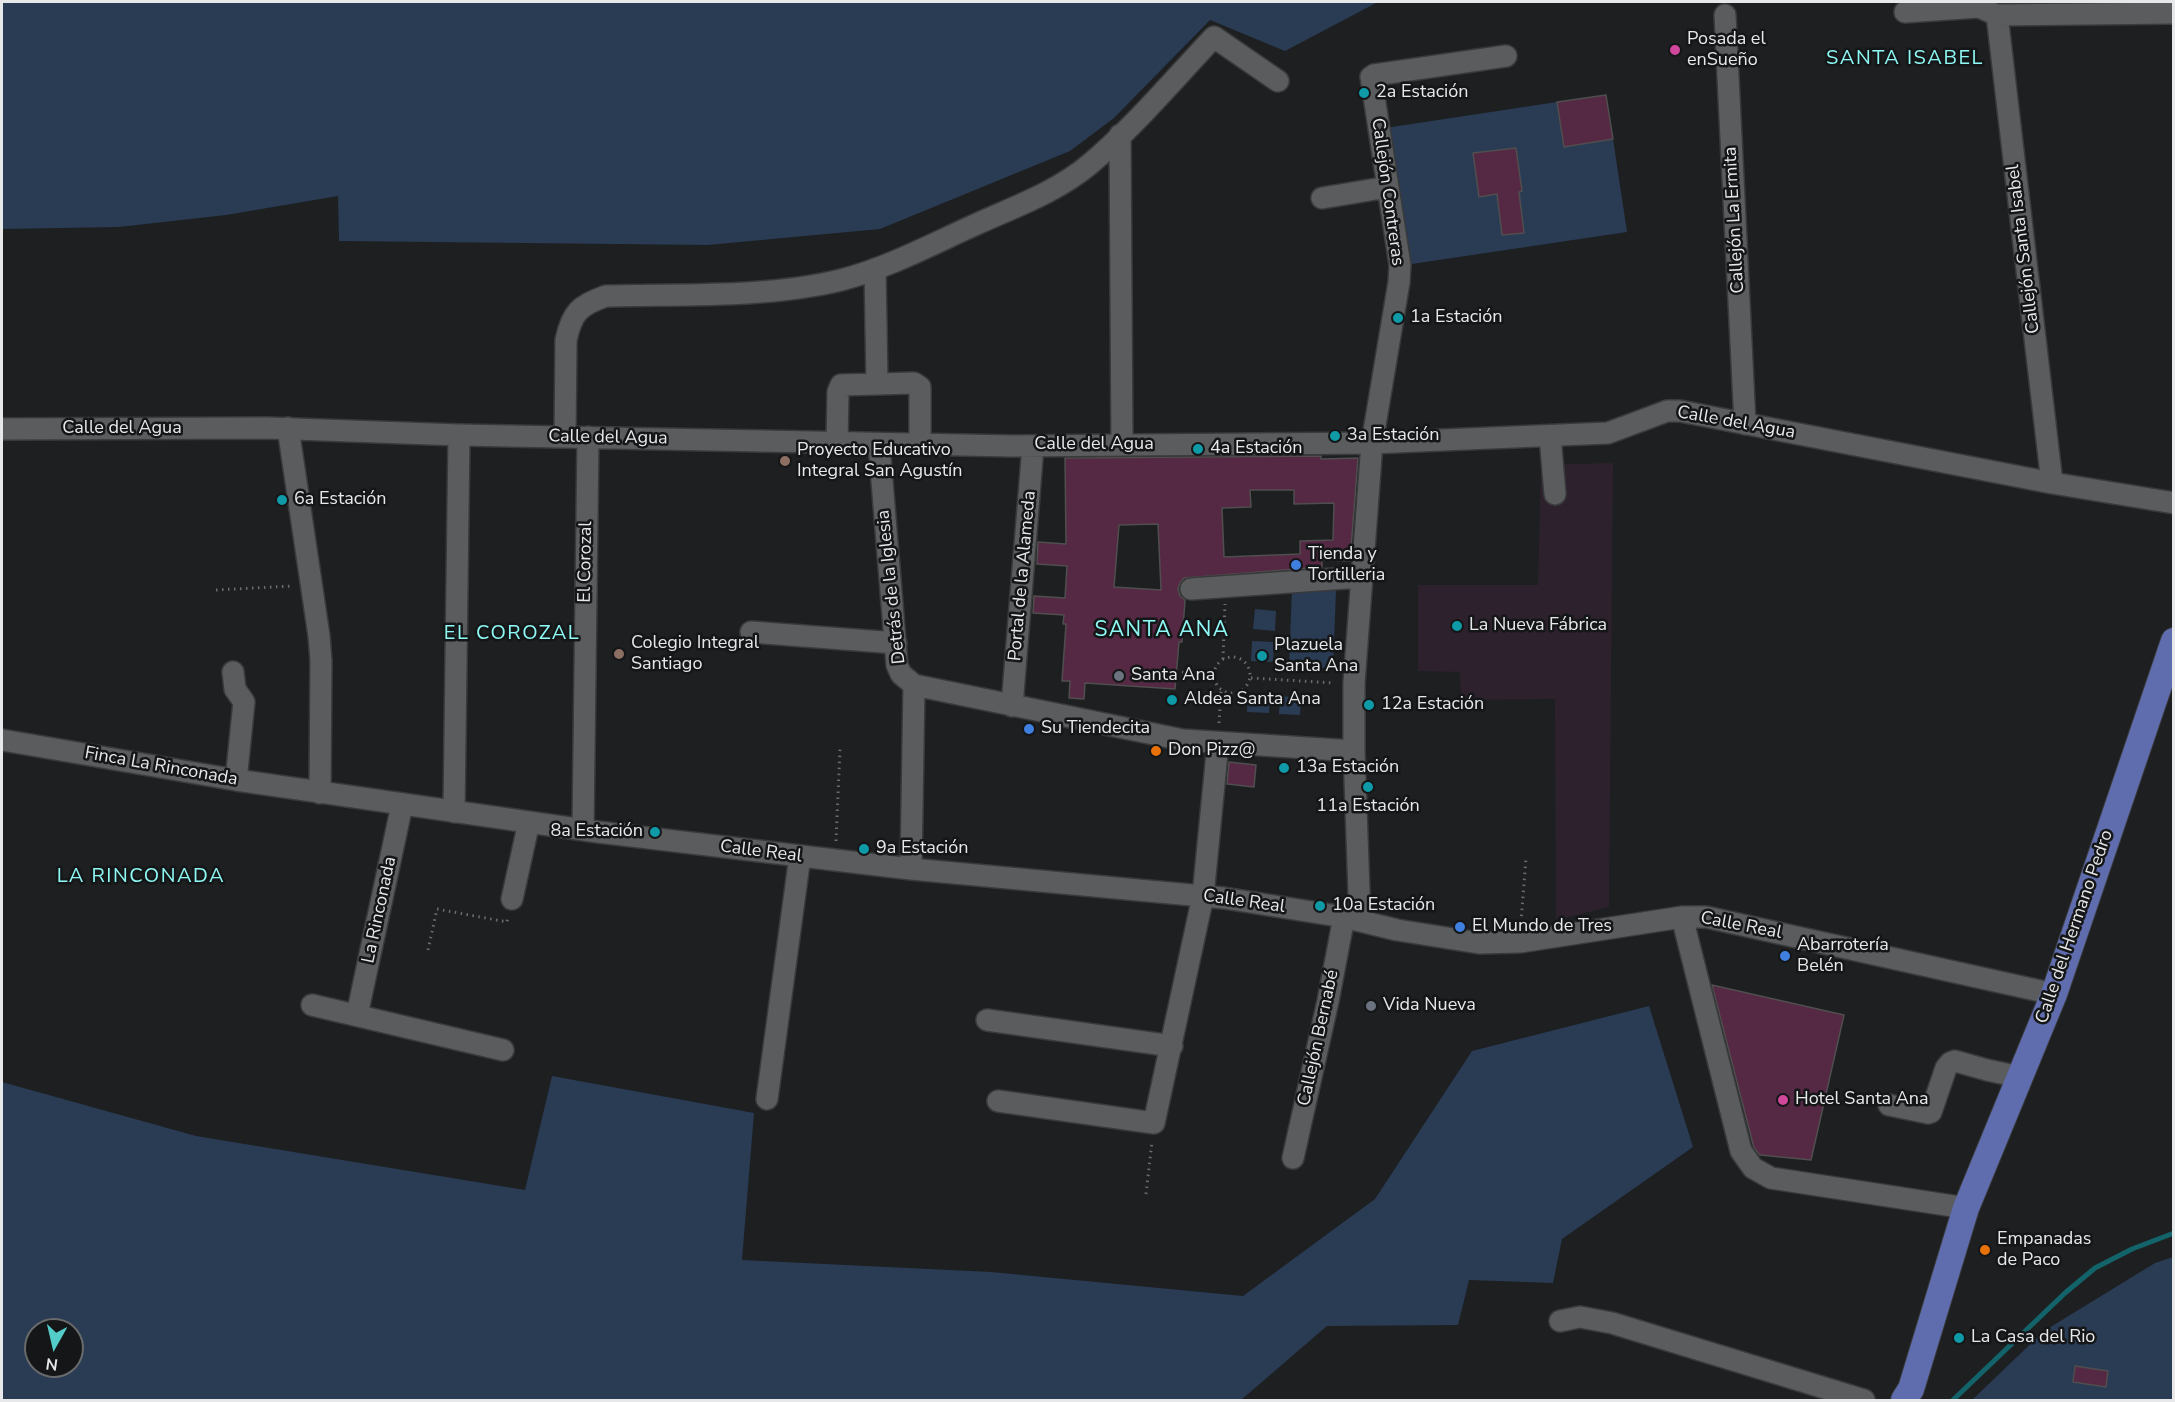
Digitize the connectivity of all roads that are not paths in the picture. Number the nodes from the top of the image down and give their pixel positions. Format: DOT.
graph roads {
  1 [pos="1985,8"];
  2 [pos="1905,12"];
  3 [pos="2174,13"];
  4 [pos="1725,15"];
  5 [pos="1506,56"];
  6 [pos="1278,81"];
  7 [pos="1120,135"];
  8 [pos="1388,187"];
  9 [pos="1322,198"];
  10 [pos="875,269"];
  11 [pos="877,384"];
  12 [pos="1745,424"];
  13 [pos="2,429"];
  14 [pos="288,429"];
  15 [pos="459,435"];
  16 [pos="1550,436"];
  17 [pos="566,437"];
  18 [pos="588,438"];
  19 [pos="1372,443"];
  20 [pos="837,444"];
  21 [pos="879,444"];
  22 [pos="920,445"];
  23 [pos="1122,445"];
  24 [pos="1033,446"];
  25 [pos="2052,483"];
  26 [pos="1555,494"];
  27 [pos="2174,503"];
  28 [pos="1361,577"];
  29 [pos="1191,589"];
  30 [pos="751,632"];
  31 [pos="2174,641"];
  32 [pos="896,643"];
  33 [pos="233,672"];
  34 [pos="914,685"];
  35 [pos="1012,706"];
  36 [pos="2,740"];
  37 [pos="1218,742"];
  38 [pos="1354,751"];
  39 [pos="236,780"];
  40 [pos="320,792"];
  41 [pos="402,805"];
  42 [pos="454,812"];
  43 [pos="529,822"];
  44 [pos="583,830"];
  45 [pos="800,856"];
  46 [pos="911,869"];
  47 [pos="1203,896"];
  48 [pos="512,899"];
  49 [pos="1682,917"];
  50 [pos="1352,919"];
  51 [pos="2054,994"];
  52 [pos="312,1005"];
  53 [pos="357,1015"];
  54 [pos="987,1020"];
  55 [pos="1172,1046"];
  56 [pos="503,1050"];
  57 [pos="2020,1077"];
  58 [pos="767,1100"];
  59 [pos="998,1101"];
  60 [pos="1888,1105"];
  61 [pos="1293,1158"];
  62 [pos="1966,1208"];
  63 [pos="1560,1322"];
  64 [pos="1910,1397"];
  65 [pos="1864,1401"];
  1 -- 2 [label="street"];
  1 -- 3 [label="street"];
  1 -- 25 [label="street, Callejón Santa Isabel"];
  4 -- 12 [label="street, Callejón La Ermita"];
  5 -- 8 [label="street, Callejón Contreras"];
  6 -- 7 [label="street"];
  7 -- 10 [label="street"];
  7 -- 23 [label="street"];
  8 -- 9 [label="street"];
  8 -- 19 [label="street, Callejón Contreras"];
  10 -- 11 [label="street"];
  10 -- 17 [label="street"];
  11 -- 20 [label="street"];
  11 -- 22 [label="street"];
  12 -- 16 [label="street, Calle del Agua"];
  12 -- 25 [label="street, Calle del Agua"];
  13 -- 14 [label="street, Calle del Agua"];
  14 -- 15 [label="street, Calle del Agua"];
  14 -- 40 [label="street"];
  15 -- 17 [label="street, Calle del Agua"];
  15 -- 42 [label="street"];
  16 -- 19 [label="street, Calle del Agua"];
  16 -- 26 [label="street"];
  17 -- 18 [label="street, Calle del Agua"];
  18 -- 20 [label="street, Calle del Agua"];
  18 -- 44 [label="street, El Corozal"];
  19 -- 23 [label="street, Calle del Agua"];
  19 -- 28 [label="street"];
  20 -- 21 [label="street, Calle del Agua"];
  21 -- 22 [label="street, Calle del Agua"];
  21 -- 32 [label="street, Detrás de la Iglesia"];
  22 -- 24 [label="street, Calle del Agua"];
  23 -- 24 [label="street, Calle del Agua"];
  24 -- 35 [label="street, Portal de la Alameda"];
  25 -- 27 [label="street, Calle del Agua"];
  28 -- 29 [label="street"];
  28 -- 38 [label="street"];
  30 -- 32 [label="street"];
  31 -- 51 [label="main road, Calle del Hermano Pedro"];
  32 -- 34 [label="street, Detrás de la Iglesia"];
  33 -- 39 [label="street"];
  34 -- 35 [label="street"];
  34 -- 46 [label="street, Detrás de la Iglesia"];
  35 -- 37 [label="street"];
  36 -- 39 [label="street, Finca La Rinconada"];
  37 -- 38 [label="street"];
  37 -- 47 [label="street"];
  38 -- 50 [label="street"];
  39 -- 40 [label="street, Finca La Rinconada"];
  40 -- 41 [label="street"];
  41 -- 42 [label="street, Calle Real"];
  41 -- 53 [label="street, La Rinconada"];
  42 -- 43 [label="street, Calle Real"];
  43 -- 44 [label="street, Calle Real"];
  43 -- 48 [label="street"];
  44 -- 45 [label="street, Calle Real"];
  45 -- 46 [label="street, Calle Real"];
  45 -- 58 [label="street"];
  46 -- 47 [label="street, Calle Real"];
  47 -- 50 [label="street, Calle Real"];
  47 -- 55 [label="street"];
  49 -- 50 [label="street, Calle Real"];
  49 -- 51 [label="street, Calle Real"];
  49 -- 62 [label="street"];
  50 -- 61 [label="street, Callejón Bernabé"];
  51 -- 57 [label="main road, Calle del Hermano Pedro"];
  52 -- 53 [label="street"];
  53 -- 56 [label="street"];
  54 -- 55 [label="street"];
  55 -- 59 [label="street"];
  57 -- 60 [label="street"];
  57 -- 62 [label="main road, Calle del Hermano Pedro"];
  62 -- 64 [label="main road, Calle del Hermano Pedro"];
  63 -- 65 [label="street"];
}
